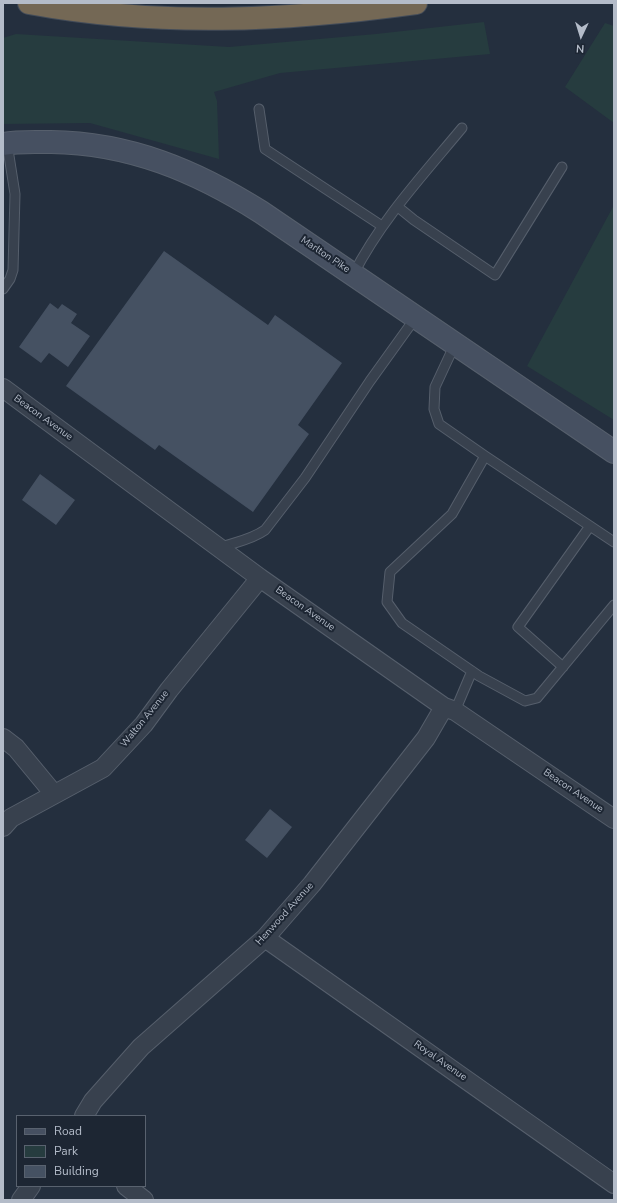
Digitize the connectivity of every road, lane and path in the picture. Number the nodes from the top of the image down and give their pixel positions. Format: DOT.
graph roads {
  1 [pos="29,3"];
  2 [pos="416,3"];
  3 [pos="259,109"];
  4 [pos="462,128"];
  5 [pos="5,143"];
  6 [pos="562,167"];
  7 [pos="398,207"];
  8 [pos="382,226"];
  9 [pos="353,275"];
  10 [pos="3,289"];
  11 [pos="416,317"];
  12 [pos="455,344"];
  13 [pos="3,388"];
  14 [pos="614,452"];
  15 [pos="485,456"];
  16 [pos="590,526"];
  17 [pos="614,542"];
  18 [pos="219,548"];
  19 [pos="260,578"];
  20 [pos="614,605"];
  21 [pos="563,667"];
  22 [pos="472,671"];
  23 [pos="450,709"];
  24 [pos="3,738"];
  25 [pos="54,794"];
  26 [pos="614,819"];
  27 [pos="3,827"];
  28 [pos="265,938"];
  29 [pos="85,1115"];
  30 [pos="614,1184"];
  31 [pos="30,1187"];
  32 [pos="127,1187"];
  33 [pos="21,1200"];
  34 [pos="144,1200"];
  1 -- 2 [label="highway"];
  3 -- 8 [label="lane"];
  4 -- 7 [label="lane"];
  5 -- 9 [label="main road, Marlton Pike"];
  5 -- 10 [label="lane"];
  6 -- 7 [label="lane"];
  7 -- 8 [label="lane"];
  8 -- 9 [label="lane"];
  9 -- 11 [label="main road, Marlton Pike"];
  11 -- 12 [label="main road, Marlton Pike"];
  11 -- 18 [label="lane"];
  12 -- 14 [label="main road, Marlton Pike"];
  12 -- 15 [label="lane"];
  13 -- 18 [label="street, Beacon Avenue"];
  15 -- 16 [label="lane"];
  15 -- 22 [label="lane"];
  16 -- 17 [label="lane"];
  16 -- 21 [label="lane"];
  18 -- 19 [label="street, Beacon Avenue"];
  19 -- 23 [label="street, Beacon Avenue"];
  19 -- 25 [label="street, Walton Avenue"];
  20 -- 21 [label="lane"];
  21 -- 22 [label="lane"];
  22 -- 23 [label="lane"];
  23 -- 26 [label="street, Beacon Avenue"];
  23 -- 28 [label="street, Henwood Avenue"];
  24 -- 25 [label="street"];
  25 -- 27 [label="street, Walton Avenue"];
  28 -- 29 [label="street, Henwood Avenue"];
  28 -- 30 [label="street, Royal Avenue"];
  31 -- 33 [label="street"];
  32 -- 34 [label="street"];
}
